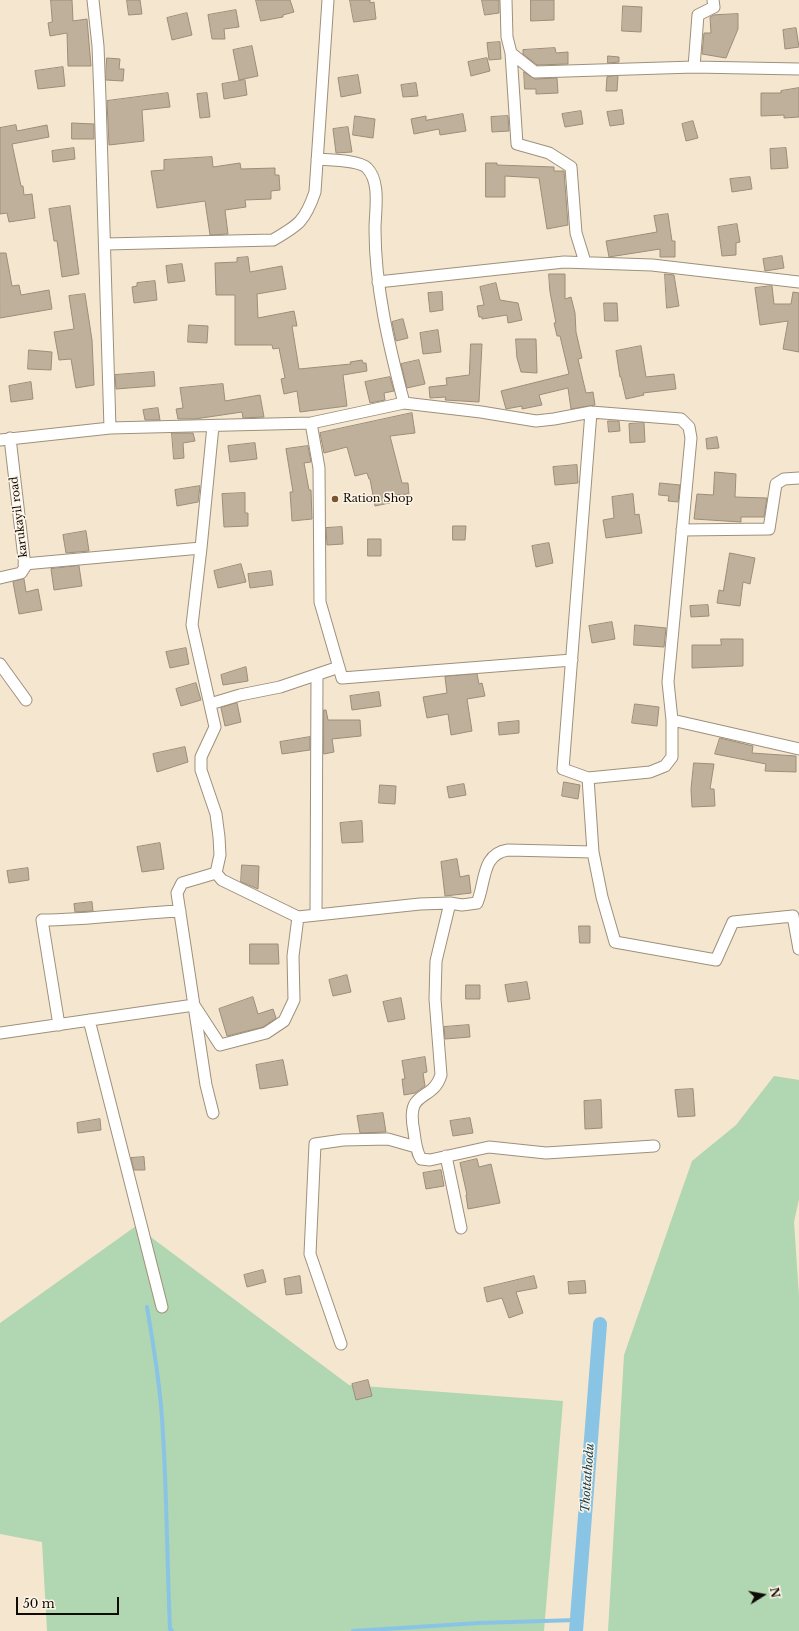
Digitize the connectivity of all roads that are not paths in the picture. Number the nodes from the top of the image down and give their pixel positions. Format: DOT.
graph roads {
  1 [pos="93,0"];
  2 [pos="328,0"];
  3 [pos="506,0"];
  4 [pos="713,0"];
  5 [pos="511,52"];
  6 [pos="694,67"];
  7 [pos="799,69"];
  8 [pos="317,159"];
  9 [pos="106,244"];
  10 [pos="585,262"];
  11 [pos="378,282"];
  12 [pos="799,282"];
  13 [pos="404,403"];
  14 [pos="591,412"];
  15 [pos="311,423"];
  16 [pos="212,426"];
  17 [pos="110,428"];
  18 [pos="5,439"];
  19 [pos="799,478"];
  20 [pos="682,530"];
  21 [pos="202,548"];
  22 [pos="24,564"];
  23 [pos="0,578"];
  24 [pos="572,660"];
  25 [pos="0,664"];
  26 [pos="339,667"];
  27 [pos="317,675"];
  28 [pos="26,700"];
  29 [pos="210,704"];
  30 [pos="672,720"];
  31 [pos="799,749"];
  32 [pos="588,778"];
  33 [pos="593,852"];
  34 [pos="216,873"];
  35 [pos="450,903"];
  36 [pos="180,911"];
  37 [pos="316,915"];
  38 [pos="298,916"];
  39 [pos="799,949"];
  40 [pos="194,1005"];
  41 [pos="89,1020"];
  42 [pos="60,1024"];
  43 [pos="0,1033"];
  44 [pos="214,1113"];
  45 [pos="654,1146"];
  46 [pos="416,1147"];
  47 [pos="446,1156"];
  48 [pos="461,1228"];
  49 [pos="162,1307"];
  50 [pos="341,1344"];
  1 -- 9 [label="street"];
  2 -- 8 [label="street"];
  3 -- 5 [label="street"];
  4 -- 6 [label="street"];
  5 -- 6 [label="street"];
  5 -- 10 [label="street"];
  6 -- 7 [label="street"];
  8 -- 9 [label="street"];
  8 -- 11 [label="street"];
  9 -- 17 [label="street"];
  10 -- 11 [label="street"];
  10 -- 12 [label="street"];
  11 -- 13 [label="street"];
  13 -- 14 [label="street"];
  13 -- 15 [label="street"];
  14 -- 20 [label="street"];
  14 -- 24 [label="street"];
  15 -- 16 [label="street"];
  15 -- 26 [label="street"];
  16 -- 17 [label="street"];
  16 -- 21 [label="street"];
  17 -- 18 [label="street"];
  18 -- 22 [label="street, karukayil road"];
  19 -- 20 [label="street"];
  20 -- 30 [label="street"];
  21 -- 22 [label="street"];
  21 -- 29 [label="street"];
  22 -- 23 [label="street, karukayil road"];
  24 -- 26 [label="street"];
  24 -- 32 [label="street"];
  25 -- 28 [label="street"];
  26 -- 27 [label="street"];
  27 -- 29 [label="street"];
  27 -- 37 [label="street"];
  29 -- 34 [label="street"];
  30 -- 31 [label="street"];
  30 -- 32 [label="street"];
  32 -- 33 [label="street"];
  33 -- 35 [label="street"];
  33 -- 39 [label="street"];
  34 -- 36 [label="street"];
  34 -- 38 [label="street"];
  35 -- 37 [label="street"];
  35 -- 46 [label="street"];
  36 -- 40 [label="street"];
  36 -- 42 [label="street"];
  37 -- 38 [label="street"];
  38 -- 40 [label="street"];
  40 -- 41 [label="street"];
  40 -- 44 [label="street"];
  41 -- 42 [label="street"];
  41 -- 49 [label="street"];
  42 -- 43 [label="street"];
  45 -- 47 [label="street"];
  46 -- 47 [label="street"];
  46 -- 50 [label="street"];
  47 -- 48 [label="street"];
}
